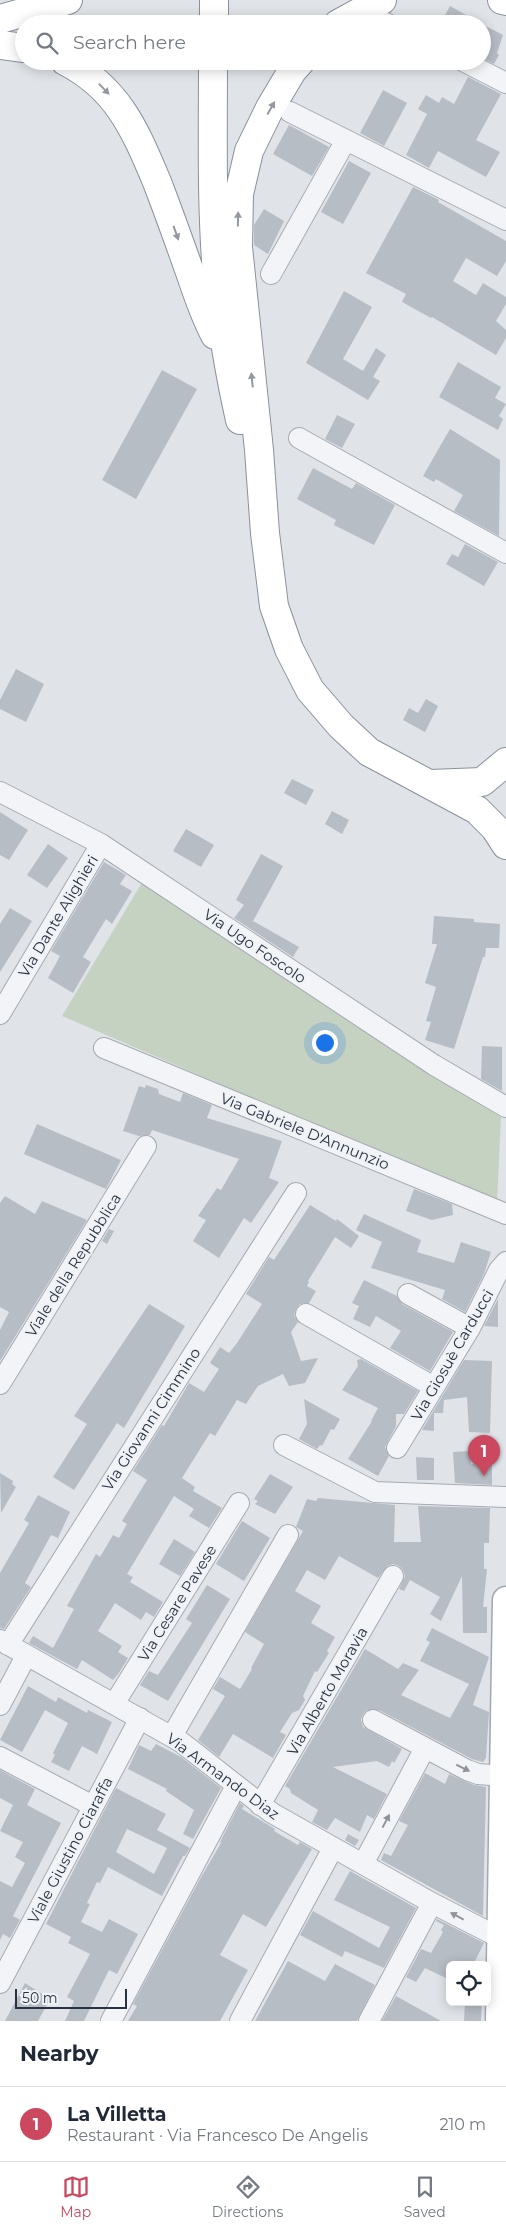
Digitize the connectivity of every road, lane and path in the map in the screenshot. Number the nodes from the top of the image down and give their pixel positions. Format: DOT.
graph roads {
  1 [pos="214,0"];
  2 [pos="502,0"];
  3 [pos="506,1"];
  4 [pos="58,3"];
  5 [pos="214,15"];
  6 [pos="0,19"];
  7 [pos="0,45"];
  8 [pos="15,47"];
  9 [pos="80,70"];
  10 [pos="214,70"];
  11 [pos="293,70"];
  12 [pos="481,70"];
  13 [pos="506,83"];
  14 [pos="290,112"];
  15 [pos="346,140"];
  16 [pos="506,220"];
  17 [pos="271,274"];
  18 [pos="228,358"];
  19 [pos="299,438"];
  20 [pos="265,534"];
  21 [pos="506,553"];
  22 [pos="506,762"];
  23 [pos="430,784"];
  24 [pos="494,787"];
  25 [pos="0,792"];
  26 [pos="506,807"];
  27 [pos="477,810"];
  28 [pos="101,844"];
  29 [pos="506,845"];
  30 [pos="0,1014"];
  31 [pos="104,1048"];
  32 [pos="506,1107"];
  33 [pos="146,1146"];
  34 [pos="296,1193"];
  35 [pos="506,1214"];
  36 [pos="506,1262"];
  37 [pos="408,1294"];
  38 [pos="306,1314"];
  39 [pos="470,1328"];
  40 [pos="0,1384"];
  41 [pos="434,1387"];
  42 [pos="284,1445"];
  43 [pos="397,1448"];
  44 [pos="506,1496"];
  45 [pos="239,1503"];
  46 [pos="288,1535"];
  47 [pos="393,1576"];
  48 [pos="506,1600"];
  49 [pos="4,1642"];
  50 [pos="26,1656"];
  51 [pos="114,1704"];
  52 [pos="0,1705"];
  53 [pos="140,1718"];
  54 [pos="373,1720"];
  55 [pos="172,1736"];
  56 [pos="505,1736"];
  57 [pos="425,1748"];
  58 [pos="0,1757"];
  59 [pos="504,1776"];
  60 [pos="236,1786"];
  61 [pos="260,1805"];
  62 [pos="93,1806"];
  63 [pos="333,1848"];
  64 [pos="363,1864"];
  65 [pos="432,1903"];
  66 [pos="503,1940"];
  67 [pos="0,1983"];
  68 [pos="111,2021"];
  69 [pos="240,2021"];
  70 [pos="369,2021"];
  71 [pos="499,2021"];
  1 -- 5 [label="highway"];
  2 -- 3 [label="highway"];
  4 -- 6 [label="highway"];
  7 -- 8 [label="highway"];
  9 -- 18 [label="highway, one-way"];
  10 -- 18 [label="highway"];
  20 -- 11 [label="highway, one-way"];
  12 -- 13 [label="street"];
  14 -- 15 [label="street"];
  15 -- 16 [label="street"];
  15 -- 17 [label="street"];
  18 -- 20 [label="highway"];
  19 -- 21 [label="street"];
  20 -- 23 [label="highway"];
  22 -- 24 [label="highway"];
  23 -- 24 [label="highway"];
  23 -- 27 [label="highway"];
  25 -- 28 [label="street, Via Ugo Foscolo"];
  26 -- 27 [label="highway"];
  27 -- 29 [label="highway"];
  28 -- 30 [label="street, Via Dante Alighieri"];
  28 -- 32 [label="street, Via Ugo Foscolo"];
  31 -- 35 [label="street, Via Gabriele D'Annunzio"];
  33 -- 40 [label="street, Viale della Repubblica"];
  34 -- 49 [label="street, Via Giovanni Cimmino"];
  36 -- 39 [label="street, Via Giosuè Carducci"];
  37 -- 39 [label="street"];
  38 -- 41 [label="street"];
  39 -- 41 [label="street, Via Giosuè Carducci"];
  41 -- 43 [label="street, Via Giosuè Carducci"];
  42 -- 44 [label="street"];
  45 -- 51 [label="street, Via Cesare Pavese"];
  46 -- 55 [label="street"];
  47 -- 61 [label="street, Via Alberto Moravia"];
  48 -- 56 [label="main road"];
  49 -- 50 [label="street, Via Armando Diaz"];
  50 -- 51 [label="street, Via Armando Diaz"];
  50 -- 52 [label="street"];
  51 -- 53 [label="street, Via Armando Diaz"];
  53 -- 55 [label="street, Via Armando Diaz"];
  53 -- 62 [label="street, Viale Giustino Ciaraffa"];
  54 -- 57 [label="street"];
  55 -- 60 [label="street, Via Armando Diaz"];
  56 -- 59 [label="main road"];
  57 -- 59 [label="street, one-way"];
  64 -- 57 [label="street, one-way"];
  58 -- 62 [label="street"];
  59 -- 66 [label="main road"];
  60 -- 61 [label="street, Via Armando Diaz"];
  60 -- 68 [label="street"];
  61 -- 63 [label="street, Via Armando Diaz"];
  62 -- 67 [label="street, Viale Giustino Ciaraffa"];
  63 -- 64 [label="street, Via Armando Diaz"];
  63 -- 69 [label="street"];
  64 -- 65 [label="street, Via Armando Diaz"];
  66 -- 65 [label="street, Via Armando Diaz, one-way"];
  65 -- 70 [label="street"];
  66 -- 71 [label="main road"];
}
